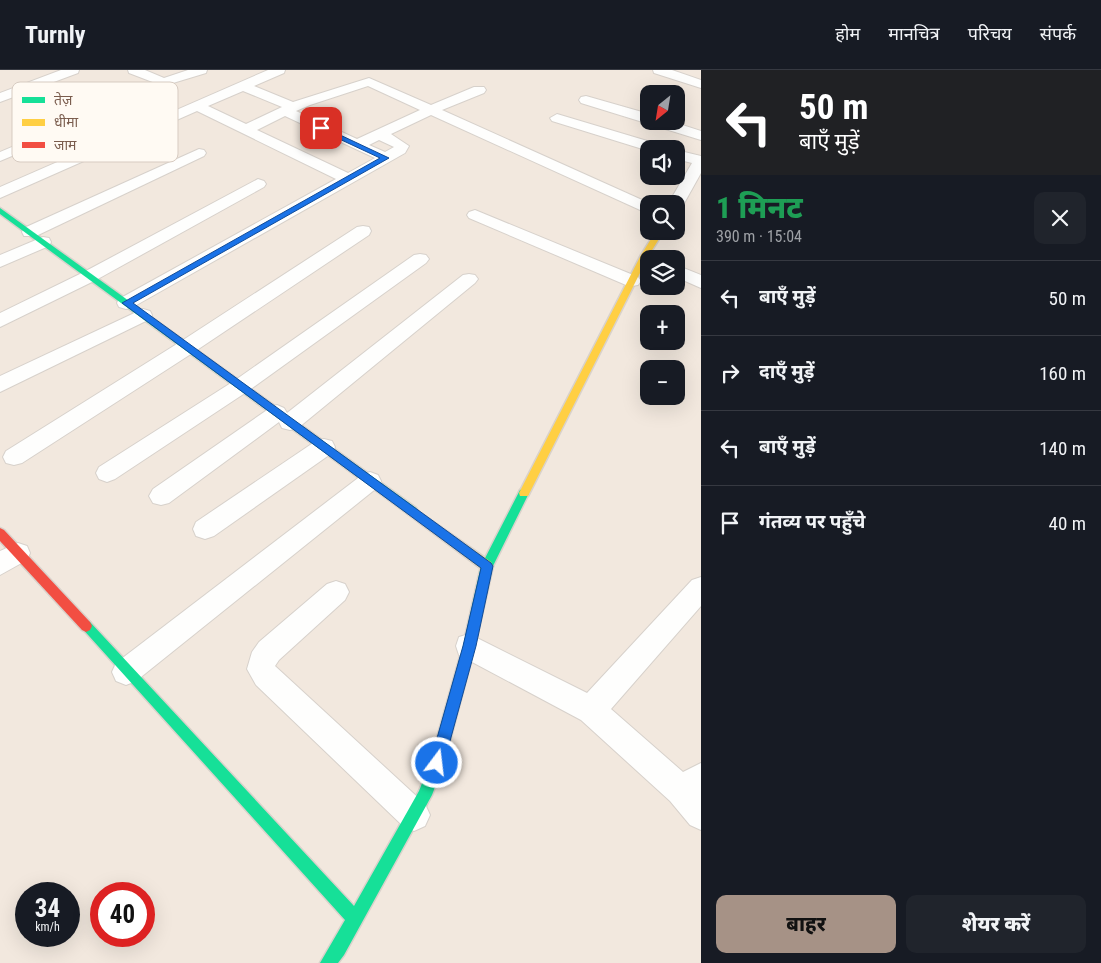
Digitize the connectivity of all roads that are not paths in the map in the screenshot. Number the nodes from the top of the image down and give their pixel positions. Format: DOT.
graph roads {
  1 [pos="73,70"];
  2 [pos="134,70"];
  3 [pos="201,70"];
  4 [pos="279,70"];
  5 [pos="659,70"];
  6 [pos="264,76"];
  7 [pos="42,82"];
  8 [pos="280,84"];
  9 [pos="701,84"];
  10 [pos="242,86"];
  11 [pos="479,90"];
  12 [pos="296,91"];
  13 [pos="12,93"];
  14 [pos="0,98"];
  15 [pos="313,99"];
  16 [pos="586,100"];
  17 [pos="197,106"];
  18 [pos="289,109"];
  19 [pos="431,110"];
  20 [pos="178,114"];
  21 [pos="640,116"];
  22 [pos="557,118"];
  23 [pos="247,129"];
  24 [pos="683,130"];
  25 [pos="379,134"];
  26 [pos="701,136"];
  27 [pos="640,143"];
  28 [pos="357,145"];
  29 [pos="12,152"];
  30 [pos="199,153"];
  31 [pos="685,156"];
  32 [pos="0,157"];
  33 [pos="386,158"];
  34 [pos="701,160"];
  35 [pos="70,162"];
  36 [pos="348,179"];
  37 [pos="258,184"];
  38 [pos="685,188"];
  39 [pos="0,193"];
  40 [pos="681,195"];
  41 [pos="701,195"];
  42 [pos="640,205"];
  43 [pos="0,210"];
  44 [pos="475,215"];
  45 [pos="363,231"];
  46 [pos="37,237"];
  47 [pos="420,259"];
  48 [pos="0,262"];
  49 [pos="640,270"];
  50 [pos="685,274"];
  51 [pos="90,276"];
  52 [pos="469,279"];
  53 [pos="632,281"];
  54 [pos="701,282"];
  55 [pos="126,303"];
  56 [pos="143,315"];
  57 [pos="0,321"];
  58 [pos="187,347"];
  59 [pos="0,386"];
  60 [pos="241,386"];
  61 [pos="284,418"];
  62 [pos="324,447"];
  63 [pos="14,457"];
  64 [pos="107,473"];
  65 [pos="370,481"];
  66 [pos="160,496"];
  67 [pos="205,528"];
  68 [pos="0,533"];
  69 [pos="9,558"];
  70 [pos="487,566"];
  71 [pos="701,588"];
  72 [pos="336,592"];
  73 [pos="469,646"];
  74 [pos="126,672"];
  75 [pos="591,710"];
  76 [pos="691,784"];
  77 [pos="701,814"];
  78 [pos="414,815"];
  79 [pos="355,920"];
  80 [pos="328,963"];
  1 -- 7 [label="street"];
  2 -- 3 [label="street"];
  4 -- 6 [label="street"];
  5 -- 9 [label="street"];
  6 -- 8 [label="street"];
  6 -- 10 [label="street"];
  10 -- 17 [label="street"];
  10 -- 18 [label="street"];
  11 -- 19 [label="street"];
  12 -- 15 [label="street"];
  13 -- 14 [label="street"];
  15 -- 18 [label="street"];
  15 -- 19 [label="street"];
  16 -- 21 [label="street"];
  17 -- 20 [label="street"];
  17 -- 23 [label="street"];
  18 -- 23 [label="street"];
  18 -- 28 [label="street"];
  19 -- 25 [label="street"];
  19 -- 42 [label="street"];
  22 -- 27 [label="street"];
  23 -- 36 [label="street"];
  24 -- 26 [label="street"];
  25 -- 28 [label="street"];
  25 -- 33 [label="street"];
  28 -- 33 [label="street"];
  29 -- 32 [label="street"];
  30 -- 46 [label="street"];
  31 -- 34 [label="street"];
  33 -- 36 [label="street"];
  34 -- 38 [label="street"];
  35 -- 39 [label="street"];
  36 -- 55 [label="street"];
  37 -- 51 [label="street"];
  38 -- 40 [label="street"];
  38 -- 41 [label="street"];
  43 -- 46 [label="street"];
  44 -- 53 [label="street"];
  45 -- 58 [label="street"];
  46 -- 48 [label="street"];
  46 -- 51 [label="street"];
  47 -- 60 [label="street"];
  49 -- 53 [label="street"];
  50 -- 54 [label="street"];
  51 -- 55 [label="street"];
  51 -- 57 [label="street"];
  52 -- 61 [label="street"];
  53 -- 70 [label="street"];
  55 -- 56 [label="street"];
  56 -- 58 [label="street"];
  56 -- 59 [label="street"];
  58 -- 60 [label="street"];
  58 -- 63 [label="street"];
  60 -- 61 [label="street"];
  60 -- 64 [label="street"];
  61 -- 62 [label="street"];
  61 -- 66 [label="street"];
  62 -- 65 [label="street"];
  62 -- 67 [label="street"];
  65 -- 70 [label="street"];
  65 -- 74 [label="street"];
  68 -- 69 [label="street"];
  69 -- 74 [label="street"];
  70 -- 73 [label="street"];
  71 -- 75 [label="street"];
  72 -- 78 [label="street"];
  73 -- 75 [label="street"];
  73 -- 78 [label="street"];
  74 -- 79 [label="street"];
  75 -- 76 [label="street"];
  76 -- 77 [label="street"];
  78 -- 79 [label="street"];
  79 -- 80 [label="street"];
}
